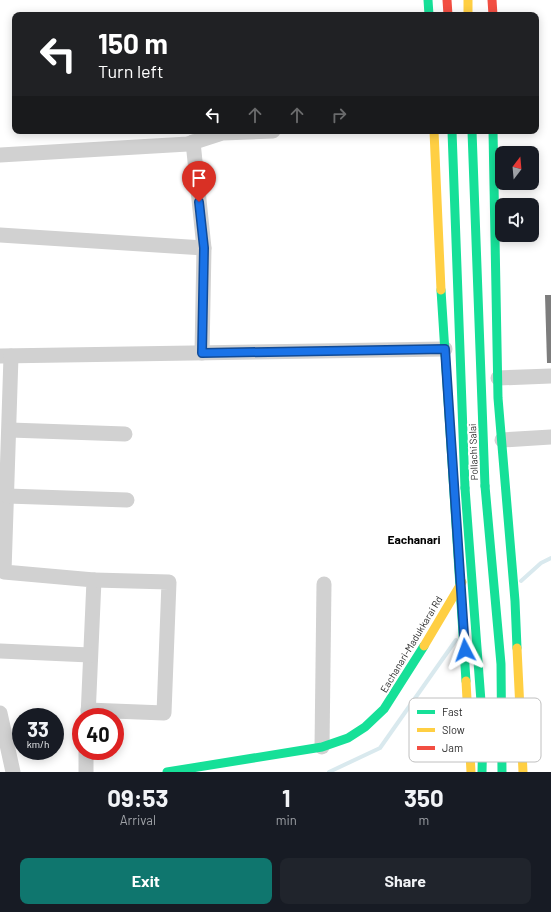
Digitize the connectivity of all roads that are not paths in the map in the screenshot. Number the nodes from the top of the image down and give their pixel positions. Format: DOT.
graph roads {
  1 [pos="428,0"];
  2 [pos="447,0"];
  3 [pos="468,0"];
  4 [pos="492,0"];
  5 [pos="429,12"];
  6 [pos="448,12"];
  7 [pos="468,12"];
  8 [pos="492,12"];
  9 [pos="219,134"];
  10 [pos="434,134"];
  11 [pos="452,134"];
  12 [pos="472,134"];
  13 [pos="493,134"];
  14 [pos="193,142"];
  15 [pos="0,155"];
  16 [pos="0,235"];
  17 [pos="204,248"];
  18 [pos="445,349"];
  19 [pos="202,353"];
  20 [pos="6,356"];
  21 [pos="551,376"];
  22 [pos="498,378"];
  23 [pos="10,430"];
  24 [pos="125,434"];
  25 [pos="551,437"];
  26 [pos="502,440"];
  27 [pos="7,496"];
  28 [pos="127,500"];
  29 [pos="509,521"];
  30 [pos="94,580"];
  31 [pos="460,583"];
  32 [pos="324,584"];
  33 [pos="0,651"];
  34 [pos="90,655"];
  35 [pos="468,698"];
  36 [pos="481,698"];
  37 [pos="503,698"];
  38 [pos="520,698"];
  39 [pos="88,708"];
  40 [pos="0,713"];
  41 [pos="124,713"];
  42 [pos="322,747"];
  43 [pos="86,760"];
  44 [pos="472,762"];
  45 [pos="482,762"];
  46 [pos="503,762"];
  47 [pos="523,762"];
  48 [pos="13,772"];
  49 [pos="86,772"];
  50 [pos="167,772"];
  51 [pos="471,772"];
  52 [pos="482,772"];
  53 [pos="502,772"];
  54 [pos="523,772"];
  1 -- 5 [label="main road"];
  2 -- 6 [label="main road"];
  3 -- 7 [label="main road"];
  4 -- 8 [label="main road"];
  9 -- 14 [label="street"];
  10 -- 18 [label="main road"];
  11 -- 36 [label="main road, Pollachi Salai, bridge"];
  12 -- 37 [label="main road, Pollachi Salai, bridge"];
  13 -- 22 [label="main road"];
  14 -- 15 [label="street"];
  14 -- 17 [label="street"];
  16 -- 17 [label="street"];
  17 -- 19 [label="street"];
  18 -- 19 [label="street"];
  18 -- 31 [label="main road"];
  19 -- 20 [label="street"];
  20 -- 23 [label="street"];
  21 -- 22 [label="street"];
  22 -- 26 [label="main road"];
  23 -- 24 [label="street"];
  23 -- 27 [label="street"];
  25 -- 26 [label="street"];
  26 -- 29 [label="main road"];
  27 -- 28 [label="street"];
  27 -- 30 [label="street"];
  29 -- 31 [label="main road, Eachanari-Madukkarai Rd"];
  29 -- 38 [label="main road"];
  30 -- 34 [label="street"];
  30 -- 41 [label="street"];
  31 -- 35 [label="main road"];
  31 -- 42 [label="main road, Eachanari-Madukkarai Rd"];
  32 -- 42 [label="street"];
  33 -- 34 [label="street"];
  34 -- 39 [label="street"];
  40 -- 48 [label="street"];
  42 -- 50 [label="main road, Eachanari-Madukkarai Rd"];
  43 -- 49 [label="street"];
  44 -- 51 [label="main road"];
  45 -- 52 [label="main road, Pollachi Salai, bridge"];
  46 -- 53 [label="main road, Pollachi Salai, bridge"];
  47 -- 54 [label="main road"];
}
